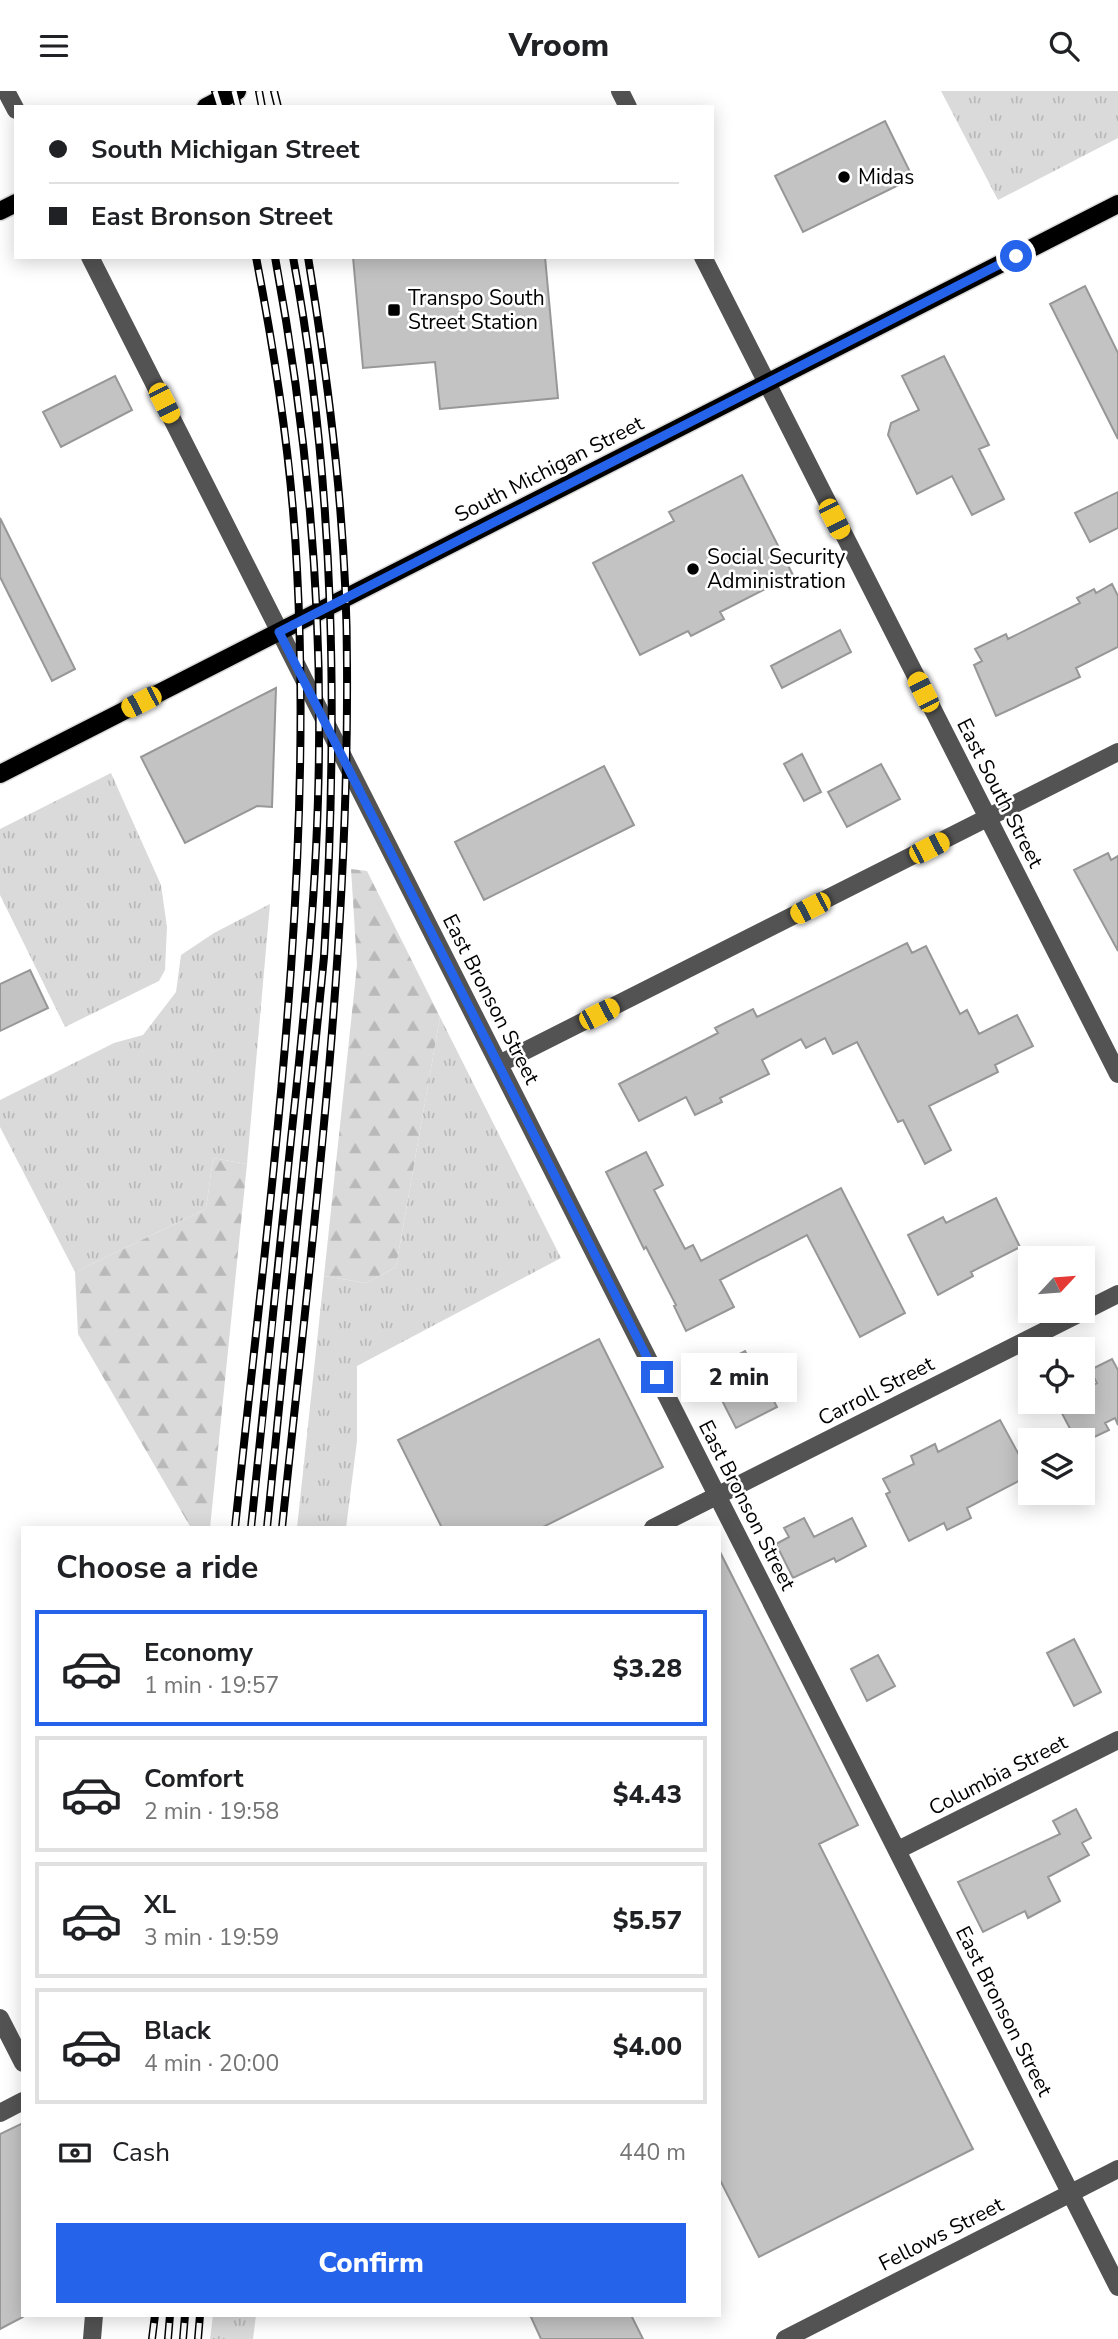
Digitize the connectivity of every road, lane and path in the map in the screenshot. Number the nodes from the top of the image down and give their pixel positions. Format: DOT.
graph roads {
  1 [pos="237,91"];
  2 [pos="210,105"];
  3 [pos="1118,204"];
  4 [pos="91,259"];
  5 [pos="704,259"];
  6 [pos="765,384"];
  7 [pos="279,632"];
  8 [pos="1118,752"];
  9 [pos="0,774"];
  10 [pos="988,818"];
  11 [pos="499,1064"];
  12 [pos="1118,1074"];
  13 [pos="1118,1294"];
  14 [pos="717,1496"];
  15 [pos="657,1526"];
  16 [pos="1118,1740"];
  17 [pos="898,1850"];
  18 [pos="0,2018"];
  19 [pos="21,2059"];
  20 [pos="21,2102"];
  21 [pos="0,2113"];
  22 [pos="1118,2169"];
  23 [pos="1070,2193"];
  24 [pos="1118,2287"];
  25 [pos="94,2317"];
  26 [pos="92,2339"];
  27 [pos="785,2339"];
  1 -- 2 [label="main road"];
  3 -- 6 [label="main road, South Michigan Street"];
  4 -- 7 [label="street, East Bronson Street"];
  5 -- 6 [label="street, East South Street"];
  6 -- 7 [label="main road, South Michigan Street"];
  6 -- 10 [label="street, East South Street"];
  7 -- 9 [label="main road, South Michigan Street"];
  7 -- 11 [label="street, East Bronson Street"];
  8 -- 10 [label="street"];
  10 -- 11 [label="street"];
  10 -- 12 [label="street, East South Street"];
  11 -- 14 [label="street, East Bronson Street"];
  13 -- 14 [label="street, Carroll Street"];
  14 -- 15 [label="street, Carroll Street"];
  14 -- 17 [label="street, East Bronson Street"];
  16 -- 17 [label="street, Columbia Street"];
  17 -- 23 [label="street, East Bronson Street"];
  18 -- 19 [label="street"];
  20 -- 21 [label="street"];
  22 -- 23 [label="street, Fellows Street"];
  23 -- 24 [label="street, East Bronson Street"];
  23 -- 27 [label="street, Fellows Street"];
  25 -- 26 [label="street"];
}
